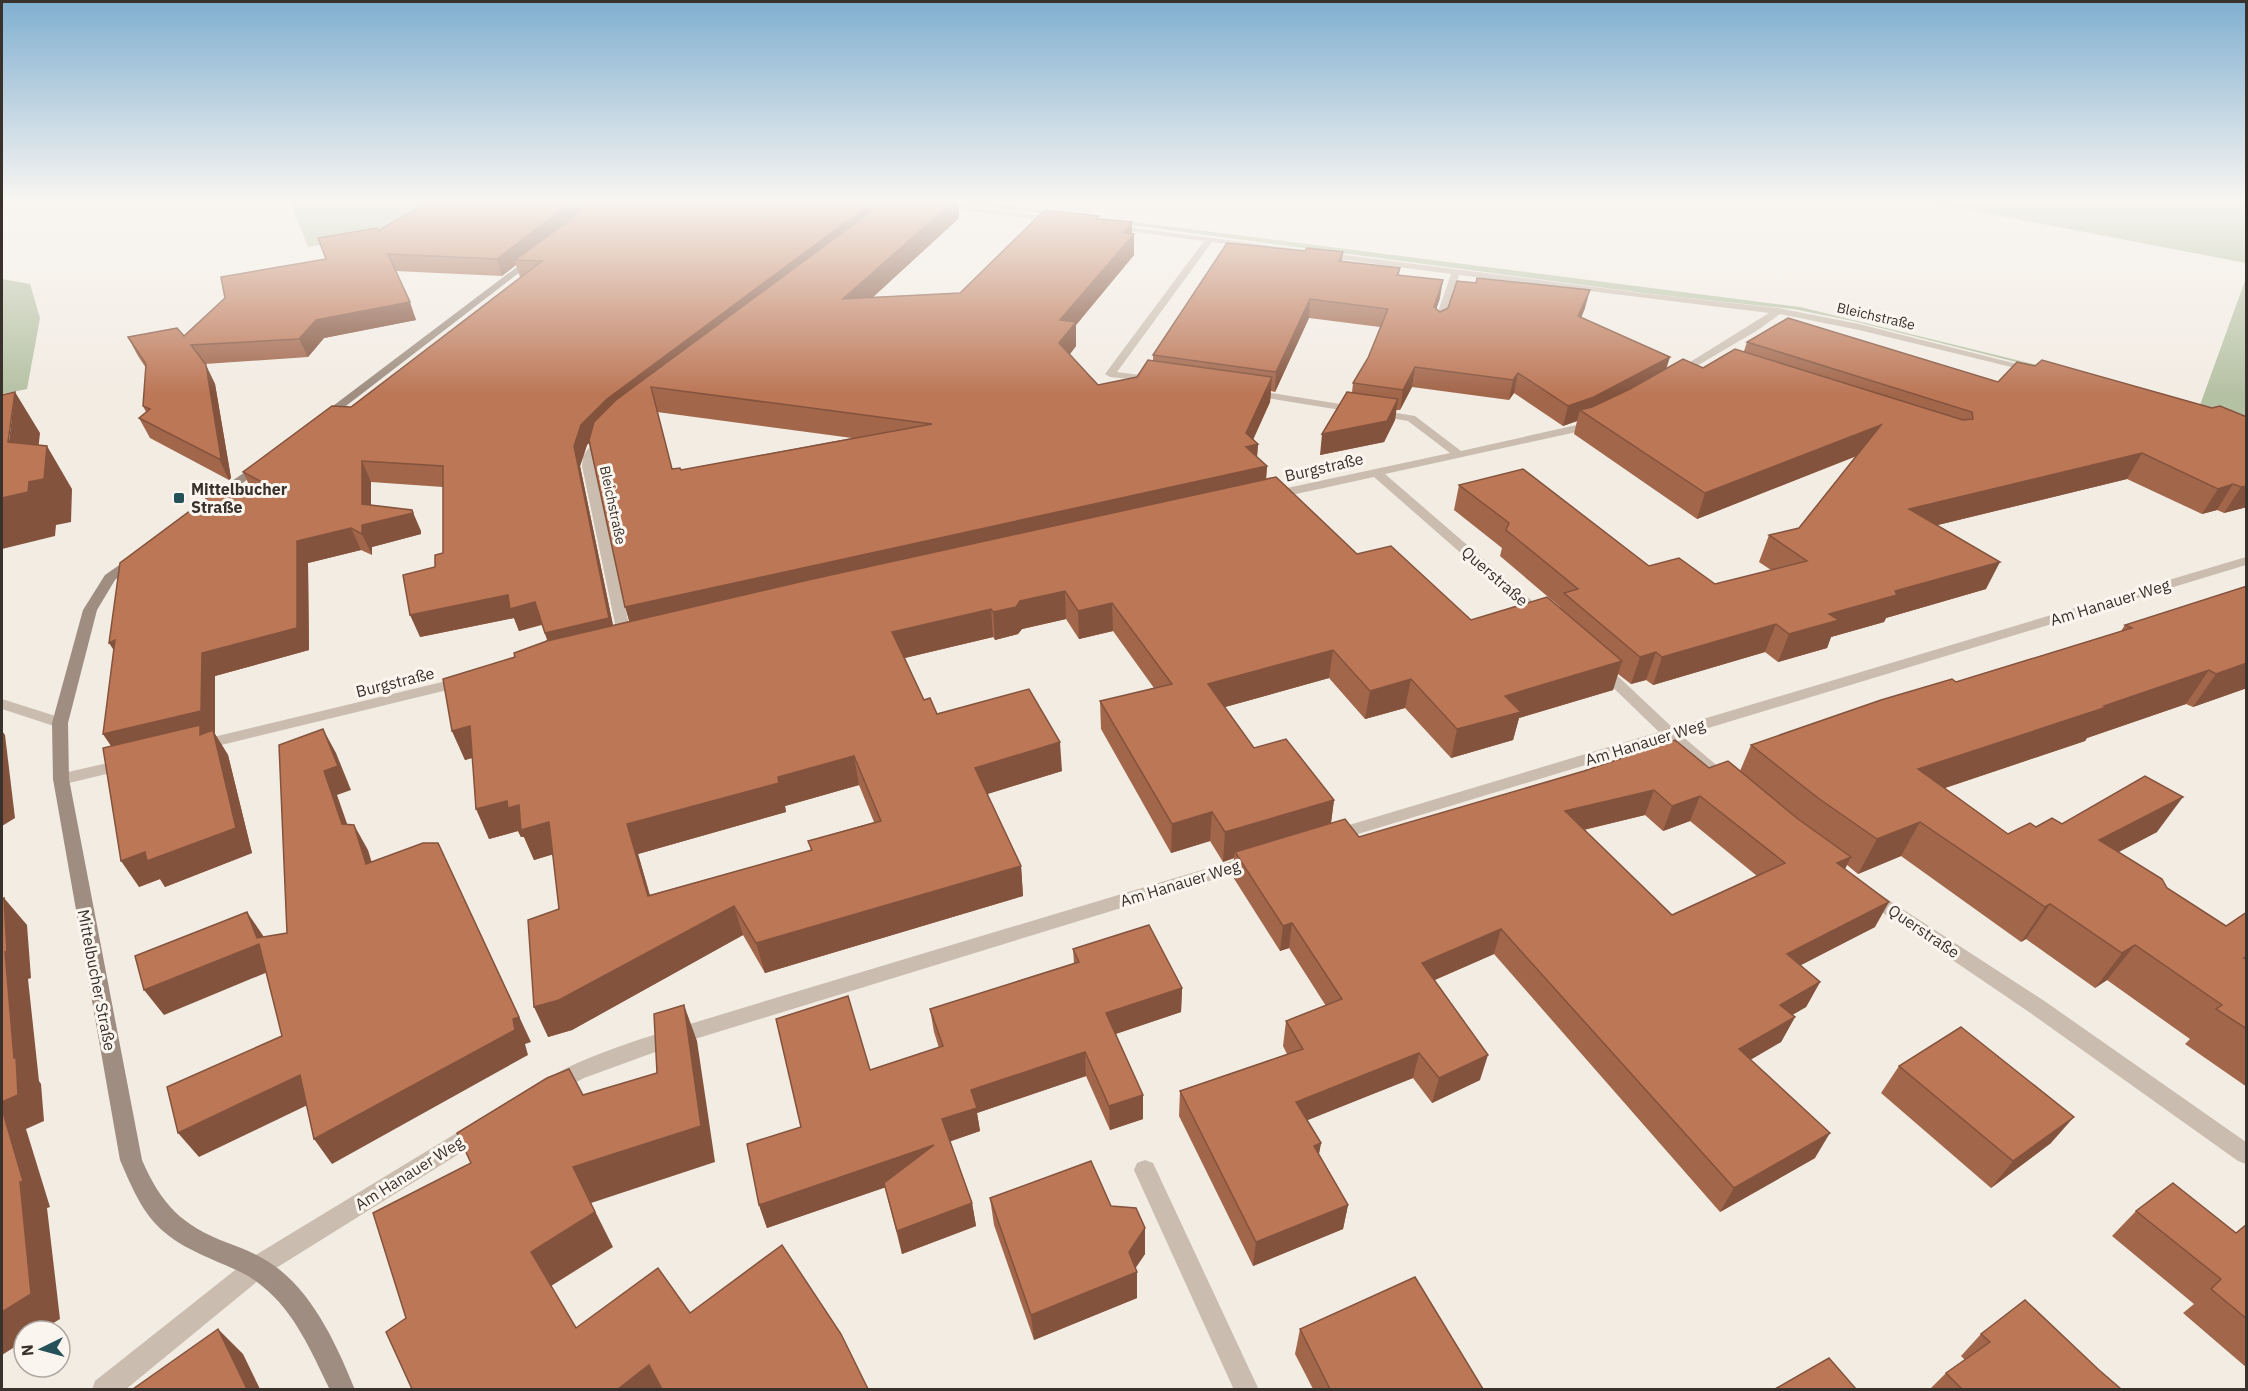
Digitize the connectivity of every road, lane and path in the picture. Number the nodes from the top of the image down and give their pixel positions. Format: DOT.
graph roads {
  1 [pos="527,264"];
  2 [pos="1192,264"];
  3 [pos="1396,264"];
  4 [pos="1456,272"];
  5 [pos="1778,311"];
  6 [pos="1438,326"];
  7 [pos="2044,372"];
  8 [pos="1667,381"];
  9 [pos="1167,382"];
  10 [pos="1236,391"];
  11 [pos="1604,417"];
  12 [pos="318,423"];
  13 [pos="612,428"];
  14 [pos="1459,455"];
  15 [pos="272,456"];
  16 [pos="1376,472"];
  17 [pos="1261,498"];
  18 [pos="200,508"];
  19 [pos="143,552"];
  20 [pos="2247,561"];
  21 [pos="1554,628"];
  22 [pos="626,643"];
  23 [pos="1589,658"];
  24 [pos="476,679"];
  25 [pos="2,704"];
  26 [pos="60,723"];
  27 [pos="1670,734"];
  28 [pos="188,749"];
  29 [pos="142,760"];
  30 [pos="61,779"];
  31 [pos="1734,789"];
  32 [pos="1317,841"];
  33 [pos="1272,855"];
  34 [pos="1858,886"];
  35 [pos="542,1092"];
  36 [pos="495,1120"];
  37 [pos="2247,1154"];
  38 [pos="1145,1170"];
  39 [pos="257,1268"];
  40 [pos="104,1389"];
  41 [pos="343,1389"];
  42 [pos="1246,1389"];
  1 -- 12 [label="main road"];
  2 -- 9 [label="street"];
  3 -- 4 [label="street, Bleichstraße"];
  4 -- 5 [label="street, Bleichstraße"];
  4 -- 6 [label="street"];
  5 -- 7 [label="street, Bleichstraße"];
  5 -- 8 [label="street"];
  10 -- 14 [label="street"];
  11 -- 14 [label="street, Burgstraße"];
  13 -- 22 [label="street, Bleichstraße"];
  14 -- 16 [label="street, Burgstraße"];
  15 -- 18 [label="main road"];
  16 -- 17 [label="street, Burgstraße"];
  16 -- 21 [label="street, Querstraße"];
  19 -- 26 [label="main road, Mittelbucher Straße"];
  20 -- 27 [label="street, Am Hanauer Weg"];
  23 -- 27 [label="street"];
  24 -- 28 [label="street, Burgstraße"];
  25 -- 26 [label="street"];
  26 -- 30 [label="main road, Mittelbucher Straße"];
  27 -- 31 [label="street"];
  27 -- 32 [label="street, Am Hanauer Weg"];
  29 -- 30 [label="street"];
  30 -- 39 [label="main road, Mittelbucher Straße"];
  33 -- 35 [label="street, Am Hanauer Weg"];
  34 -- 37 [label="street, Querstraße"];
  36 -- 39 [label="street, Am Hanauer Weg"];
  38 -- 42 [label="street"];
  39 -- 40 [label="street, Am Hanauer Weg"];
  39 -- 41 [label="main road, Mittelbucher Straße"];
}
